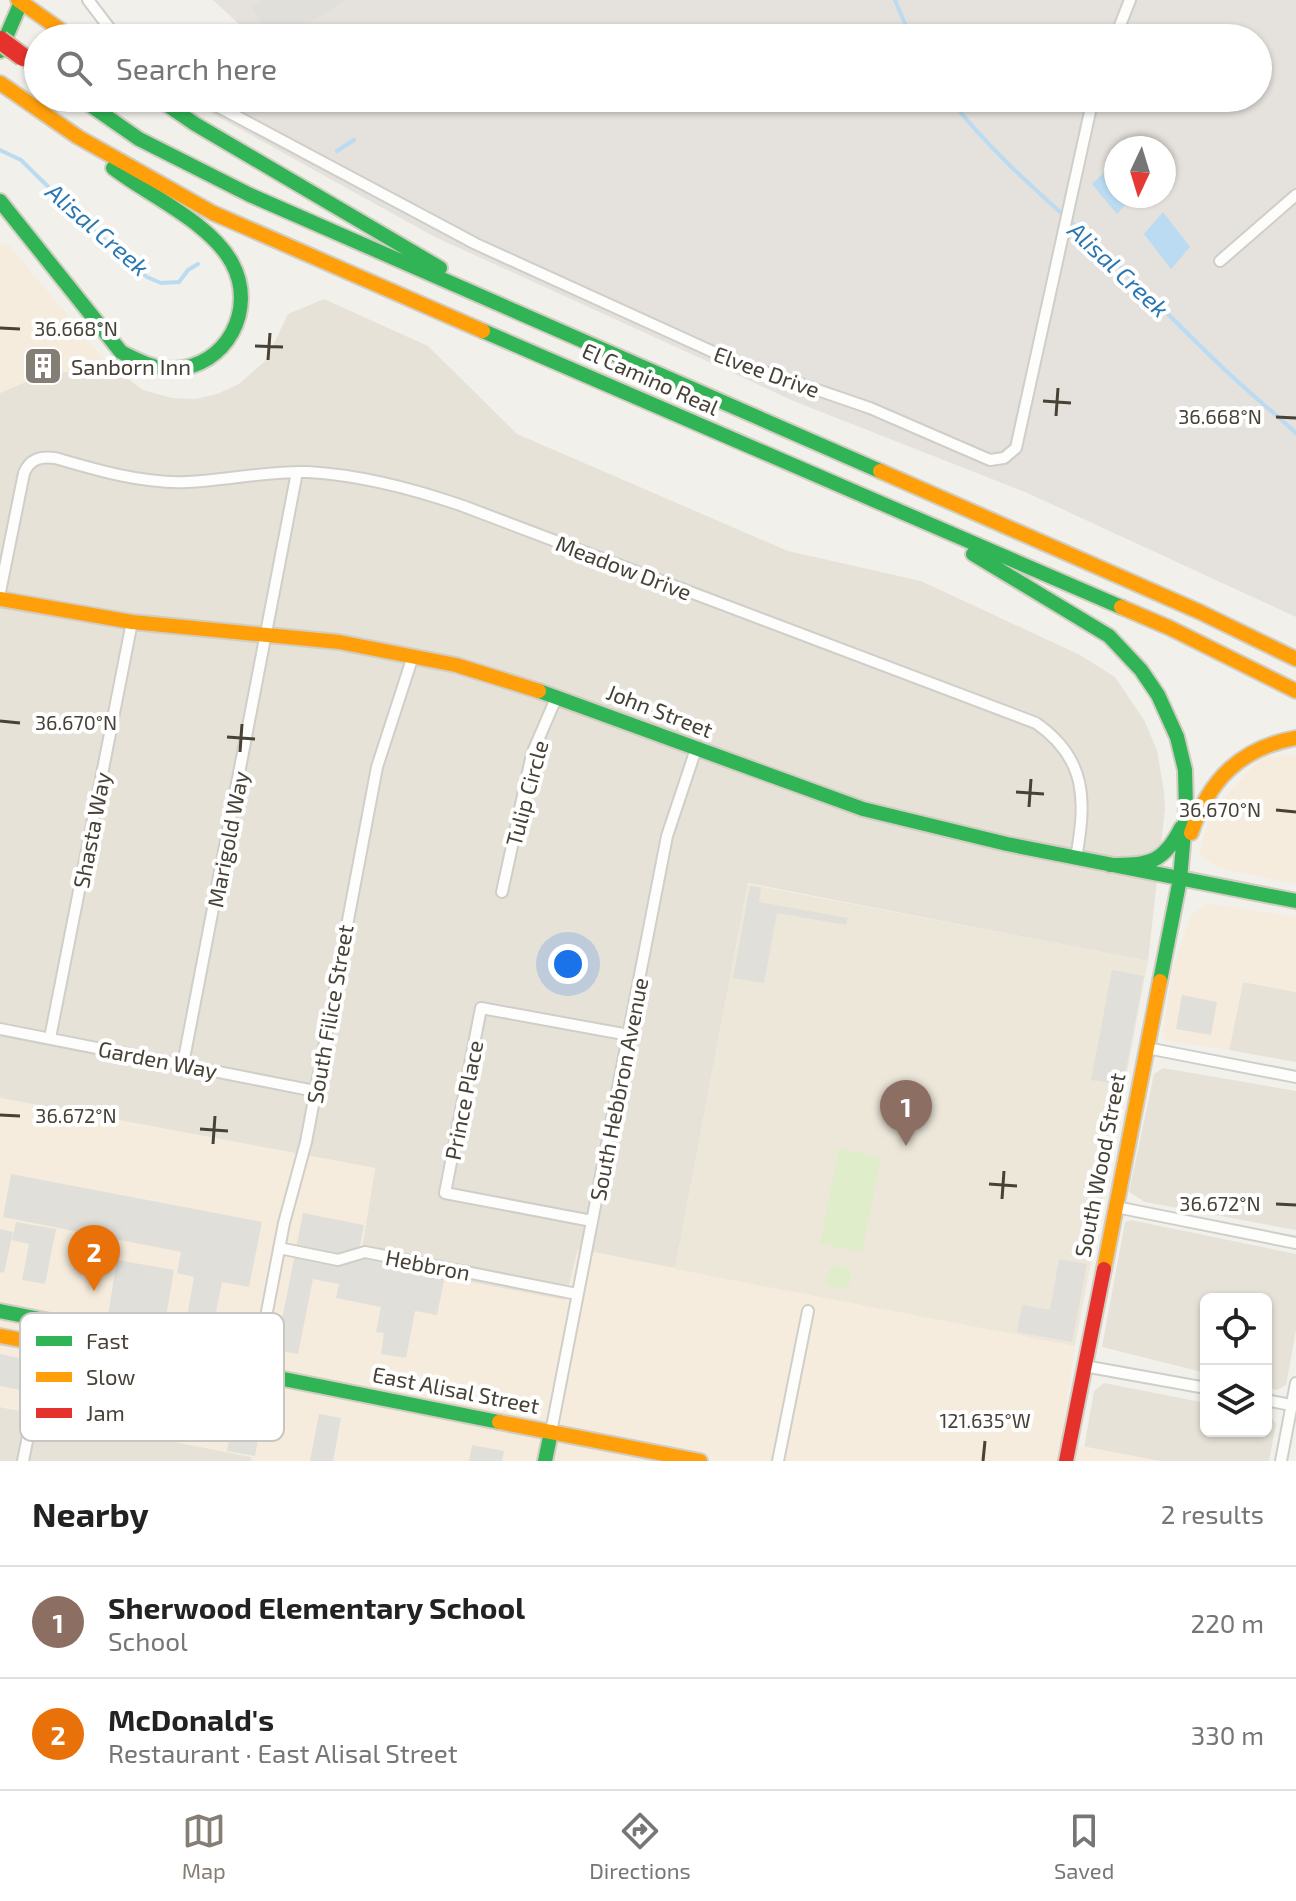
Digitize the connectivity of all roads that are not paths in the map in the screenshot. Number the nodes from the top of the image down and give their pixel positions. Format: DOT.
graph roads {
  1 [pos="88,0"];
  2 [pos="1130,0"];
  3 [pos="20,1"];
  4 [pos="52,24"];
  5 [pos="106,24"];
  6 [pos="1121,24"];
  7 [pos="0,40"];
  8 [pos="0,51"];
  9 [pos="24,58"];
  10 [pos="5,86"];
  11 [pos="24,99"];
  12 [pos="42,112"];
  13 [pos="100,112"];
  14 [pos="177,112"];
  15 [pos="228,112"];
  16 [pos="1090,112"];
  17 [pos="78,137"];
  18 [pos="1296,195"];
  19 [pos="0,201"];
  20 [pos="1220,261"];
  21 [pos="472,291"];
  22 [pos="297,472"];
  23 [pos="918,521"];
  24 [pos="0,592"];
  25 [pos="0,599"];
  26 [pos="132,622"];
  27 [pos="267,634"];
  28 [pos="413,656"];
  29 [pos="1296,659"];
  30 [pos="1296,691"];
  31 [pos="557,696"];
  32 [pos="1296,738"];
  33 [pos="696,749"];
  34 [pos="1186,810"];
  35 [pos="1076,858"];
  36 [pos="1110,865"];
  37 [pos="1180,879"];
  38 [pos="502,892"];
  39 [pos="1296,901"];
  40 [pos="0,1029"];
  41 [pos="629,1035"];
  42 [pos="50,1038"];
  43 [pos="1147,1048"];
  44 [pos="183,1064"];
  45 [pos="1296,1077"];
  46 [pos="315,1091"];
  47 [pos="1116,1207"];
  48 [pos="592,1221"];
  49 [pos="1296,1243"];
  50 [pos="279,1248"];
  51 [pos="577,1294"];
  52 [pos="0,1311"];
  53 [pos="808,1311"];
  54 [pos="267,1313"];
  55 [pos="20,1315"];
  56 [pos="0,1336"];
  57 [pos="20,1340"];
  58 [pos="1084,1366"];
  59 [pos="284,1380"];
  60 [pos="1296,1383"];
  61 [pos="1200,1387"];
  62 [pos="1272,1401"];
  63 [pos="1294,1406"];
  64 [pos="551,1432"];
  65 [pos="27,1441"];
  66 [pos="23,1461"];
  67 [pos="545,1461"];
  68 [pos="700,1461"];
  69 [pos="778,1461"];
  70 [pos="1066,1461"];
  71 [pos="1281,1461"];
  1 -- 5 [label="street"];
  2 -- 6 [label="street"];
  3 -- 4 [label="main road"];
  3 -- 8 [label="main road"];
  7 -- 9 [label="main road, bridge"];
  10 -- 11 [label="main road, El Camino Real"];
  12 -- 17 [label="main road, El Camino Real"];
  13 -- 21 [label="main road, El Camino Real"];
  14 -- 21 [label="main road"];
  15 -- 16 [label="street, Elvee Drive"];
  17 -- 19 [label="main road"];
  17 -- 23 [label="main road, El Camino Real"];
  18 -- 20 [label="street"];
  21 -- 29 [label="main road, El Camino Real"];
  22 -- 24 [label="street, Meadow Drive"];
  22 -- 27 [label="street, Marigold Way"];
  22 -- 35 [label="street, Meadow Drive"];
  23 -- 30 [label="main road, El Camino Real"];
  23 -- 34 [label="main road"];
  25 -- 26 [label="main road, John Street"];
  26 -- 27 [label="main road, John Street"];
  26 -- 42 [label="street, Shasta Way"];
  27 -- 28 [label="main road, John Street"];
  27 -- 44 [label="street, Marigold Way"];
  28 -- 31 [label="main road, John Street"];
  28 -- 46 [label="street, South Filice Street"];
  31 -- 33 [label="main road, John Street"];
  31 -- 38 [label="street, Tulip Circle"];
  32 -- 37 [label="main road"];
  33 -- 35 [label="main road, John Street"];
  33 -- 41 [label="street, South Hebbron Avenue"];
  34 -- 36 [label="main road"];
  34 -- 37 [label="main road"];
  35 -- 36 [label="main road, John Street"];
  36 -- 37 [label="main road, John Street"];
  37 -- 39 [label="main road, John Street"];
  37 -- 43 [label="main road, South Wood Street"];
  40 -- 42 [label="street, Garden Way"];
  41 -- 48 [label="street, South Hebbron Avenue"];
  41 -- 48 [label="street, Prince Place"];
  42 -- 44 [label="street, Garden Way"];
  43 -- 45 [label="street"];
  43 -- 47 [label="main road, South Wood Street"];
  44 -- 46 [label="street, Garden Way"];
  46 -- 50 [label="street, South Filice Street"];
  47 -- 49 [label="street"];
  47 -- 58 [label="main road, South Wood Street"];
  48 -- 51 [label="street, South Hebbron Avenue"];
  50 -- 51 [label="street, Hebbron"];
  50 -- 54 [label="street, South Filice Street"];
  51 -- 64 [label="street, South Hebbron Avenue"];
  52 -- 55 [label="main road, East Alisal Street"];
  53 -- 69 [label="street"];
  56 -- 57 [label="main road, East Alisal Street"];
  58 -- 61 [label="street"];
  58 -- 70 [label="main road, South Wood Street"];
  59 -- 64 [label="main road, East Alisal Street"];
  60 -- 63 [label="street"];
  62 -- 63 [label="street"];
  63 -- 71 [label="street"];
  64 -- 67 [label="main road"];
  64 -- 68 [label="main road, East Alisal Street"];
  65 -- 66 [label="street"];
}
